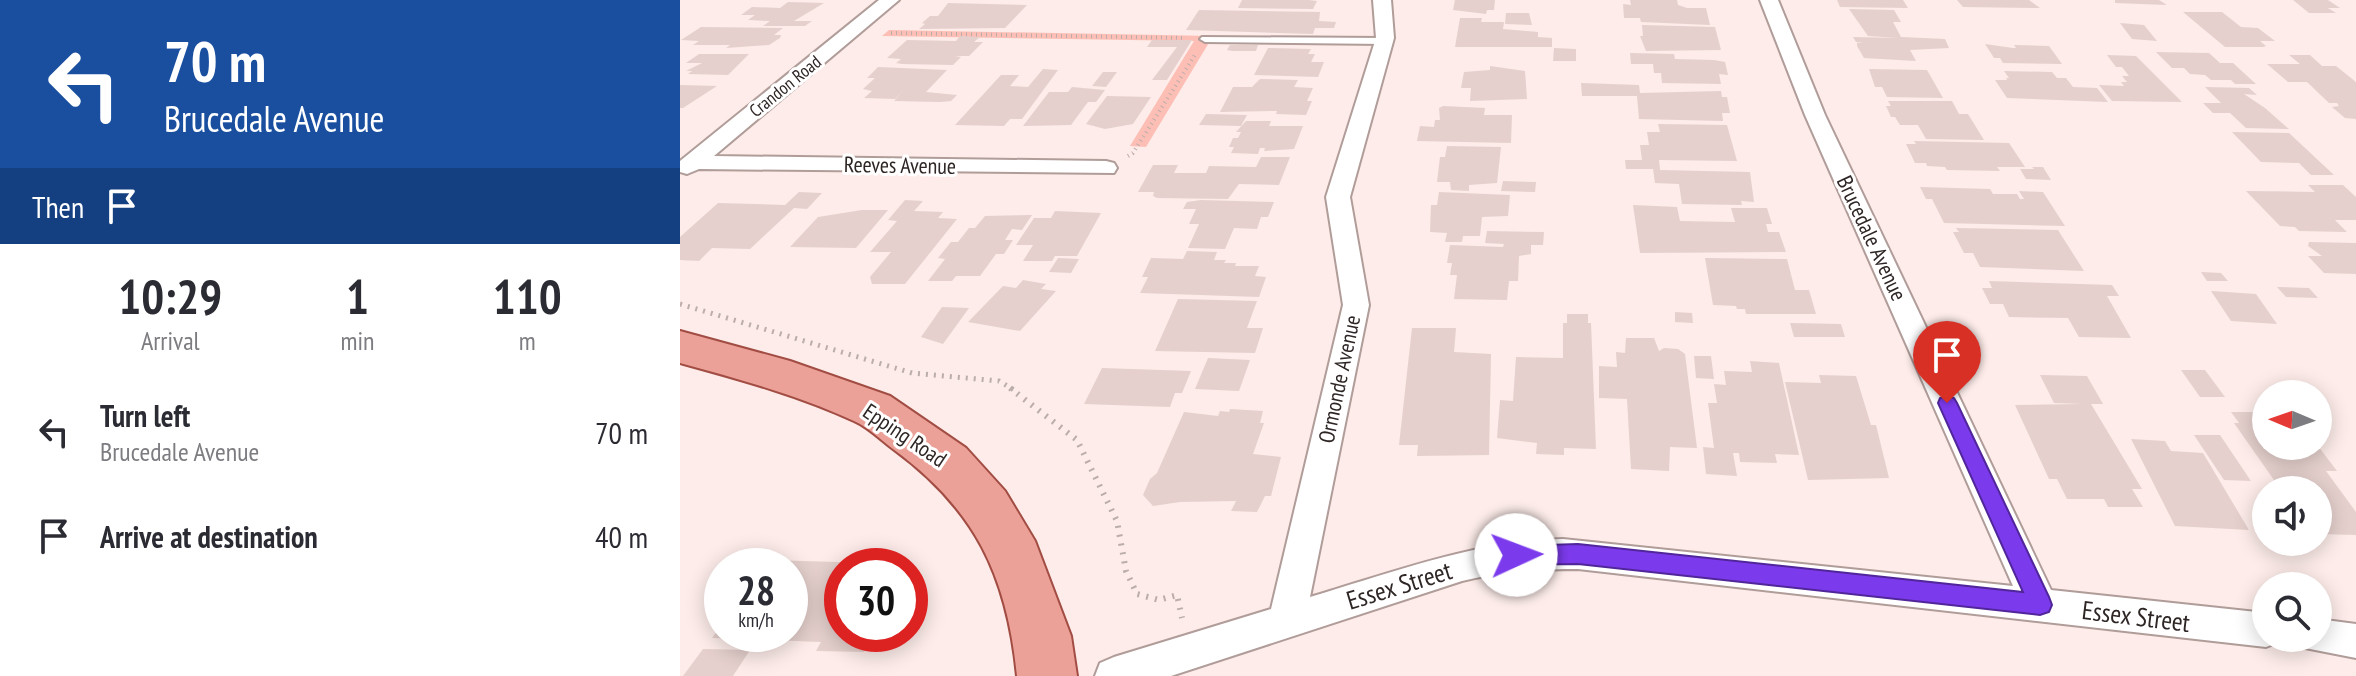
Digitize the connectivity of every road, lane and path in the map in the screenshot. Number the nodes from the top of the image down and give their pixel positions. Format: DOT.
graph roads {
  1 [pos="890,0"];
  2 [pos="1382,0"];
  3 [pos="1769,0"];
  4 [pos="885,33"];
  5 [pos="1205,39"];
  6 [pos="1384,41"];
  7 [pos="687,167"];
  8 [pos="1106,168"];
  9 [pos="680,304"];
  10 [pos="680,347"];
  11 [pos="2040,605"];
  12 [pos="1182,613"];
  13 [pos="1287,619"];
  14 [pos="2252,628"];
  15 [pos="2332,638"];
  16 [pos="2356,641"];
  17 [pos="1047,676"];
  18 [pos="1114,676"];
  1 -- 7 [label="street, Crandon Road"];
  2 -- 6 [label="street, Ormonde Avenue"];
  3 -- 11 [label="street, Brucedale Avenue"];
  4 -- 5 [label="path"];
  5 -- 6 [label="lane"];
  5 -- 8 [label="path"];
  6 -- 13 [label="street, Ormonde Avenue"];
  7 -- 8 [label="street, Reeves Avenue"];
  9 -- 12 [label="path"];
  10 -- 17 [label="main road, Epping Road"];
  11 -- 13 [label="street, Essex Street"];
  11 -- 14 [label="street, Essex Street"];
  13 -- 18 [label="street, Essex Street"];
  15 -- 16 [label="street"];
}
